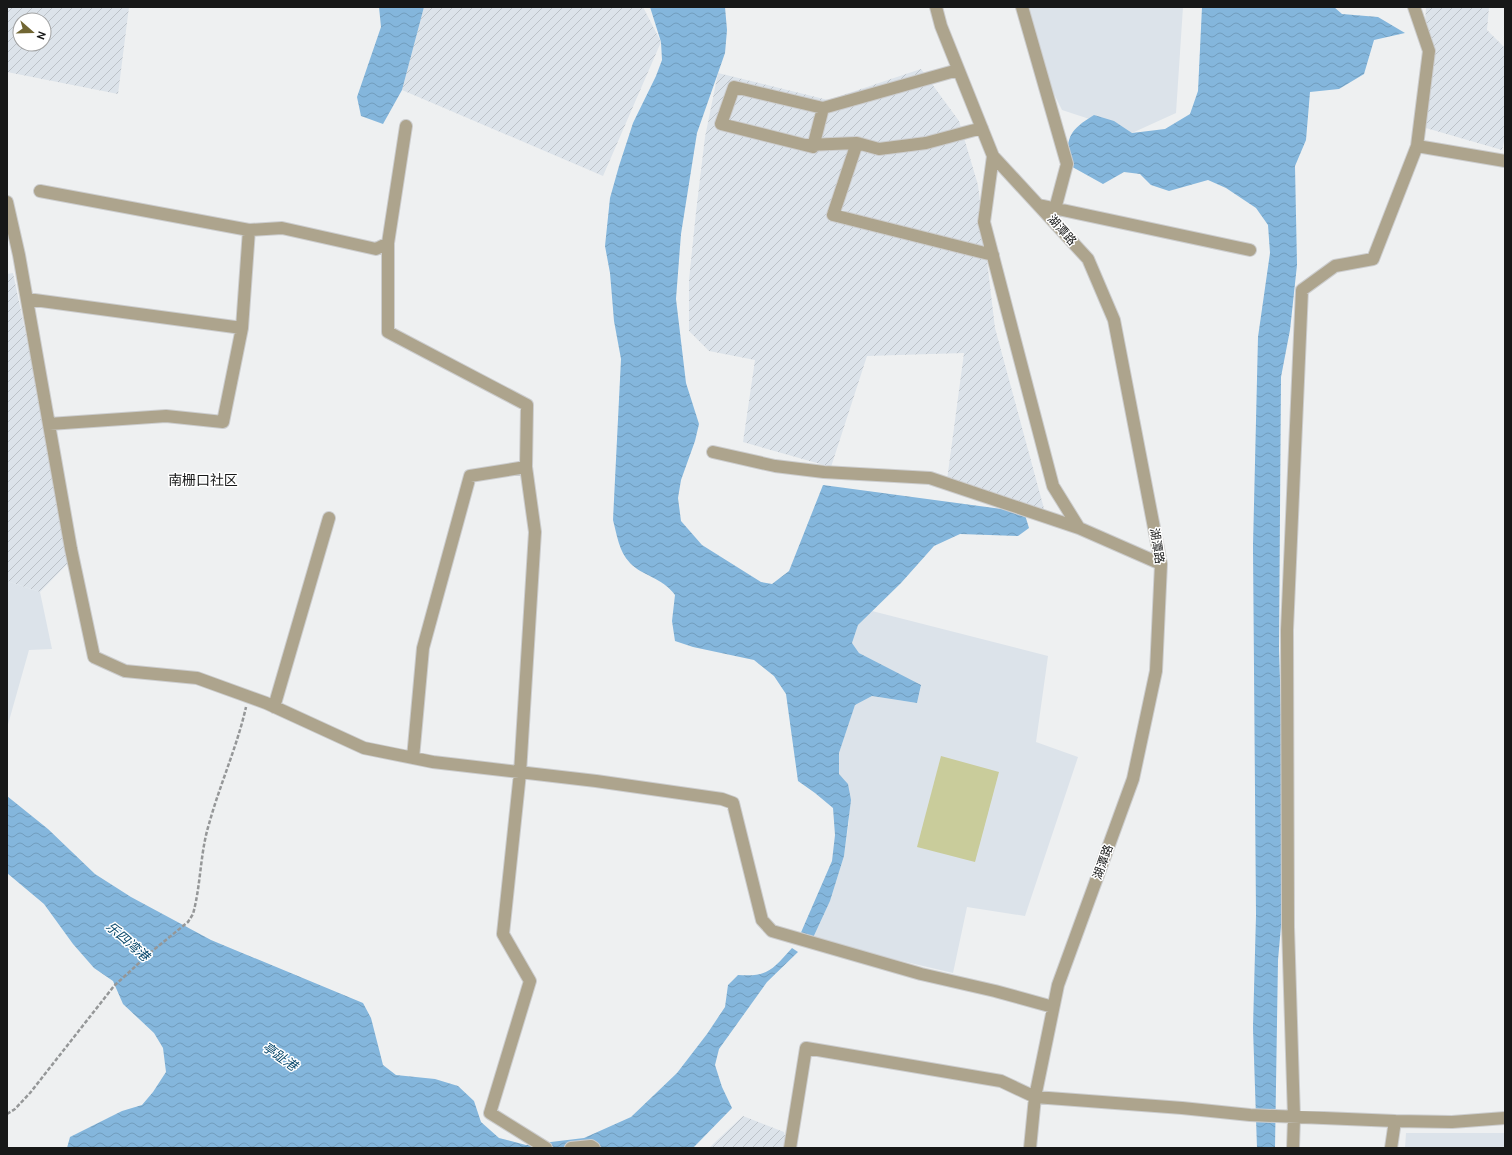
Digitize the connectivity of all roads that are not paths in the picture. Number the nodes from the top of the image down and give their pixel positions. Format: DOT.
graph roads {
  1 [pos="936,7"];
  2 [pos="1022,7"];
  3 [pos="1414,7"];
  4 [pos="958,70"];
  5 [pos="823,108"];
  6 [pos="406,126"];
  7 [pos="982,128"];
  8 [pos="857,143"];
  9 [pos="809,144"];
  10 [pos="1417,146"];
  11 [pos="993,156"];
  12 [pos="1505,161"];
  13 [pos="40,191"];
  14 [pos="7,202"];
  15 [pos="1039,205"];
  16 [pos="1056,209"];
  17 [pos="250,230"];
  18 [pos="388,243"];
  19 [pos="1250,250"];
  20 [pos="992,254"];
  21 [pos="27,299"];
  22 [pos="242,328"];
  23 [pos="49,424"];
  24 [pos="713,452"];
  25 [pos="526,466"];
  26 [pos="329,518"];
  27 [pos="1078,528"];
  28 [pos="1161,564"];
  29 [pos="274,707"];
  30 [pos="413,758"];
  31 [pos="520,773"];
  32 [pos="1053,1007"];
  33 [pos="1035,1097"];
  34 [pos="1294,1117"];
  35 [pos="1505,1118"];
  36 [pos="1395,1121"];
  37 [pos="546,1148"];
  38 [pos="571,1148"];
  39 [pos="594,1148"];
  40 [pos="790,1148"];
  41 [pos="1030,1148"];
  42 [pos="1293,1148"];
  43 [pos="1391,1148"];
  1 -- 4 [label="street, 湖潭路"];
  2 -- 16 [label="street"];
  3 -- 10 [label="street"];
  4 -- 5 [label="street"];
  4 -- 7 [label="street, 湖潭路"];
  5 -- 9 [label="street"];
  5 -- 9 [label="street"];
  6 -- 18 [label="street"];
  7 -- 8 [label="street"];
  7 -- 11 [label="street, 湖潭路"];
  8 -- 9 [label="street"];
  8 -- 20 [label="street"];
  10 -- 12 [label="street"];
  10 -- 34 [label="street"];
  11 -- 15 [label="street, 湖潭路"];
  11 -- 20 [label="street"];
  13 -- 17 [label="street"];
  14 -- 21 [label="street"];
  15 -- 16 [label="street"];
  15 -- 28 [label="street, 湖潭路"];
  16 -- 19 [label="street"];
  17 -- 18 [label="street"];
  17 -- 22 [label="street"];
  18 -- 25 [label="street"];
  20 -- 27 [label="street"];
  21 -- 22 [label="street"];
  21 -- 23 [label="street"];
  22 -- 23 [label="street"];
  23 -- 29 [label="street"];
  24 -- 27 [label="street"];
  25 -- 30 [label="street"];
  25 -- 31 [label="street"];
  26 -- 29 [label="street"];
  27 -- 28 [label="street"];
  28 -- 32 [label="street, 湖潭路"];
  29 -- 30 [label="street"];
  30 -- 31 [label="street"];
  31 -- 32 [label="street"];
  31 -- 37 [label="street"];
  32 -- 33 [label="street, 湖潭路"];
  33 -- 34 [label="street"];
  33 -- 40 [label="street"];
  33 -- 41 [label="street, 湖潭路"];
  34 -- 36 [label="street"];
  34 -- 42 [label="street"];
  35 -- 36 [label="street"];
  36 -- 43 [label="street"];
  38 -- 39 [label="street"];
}
